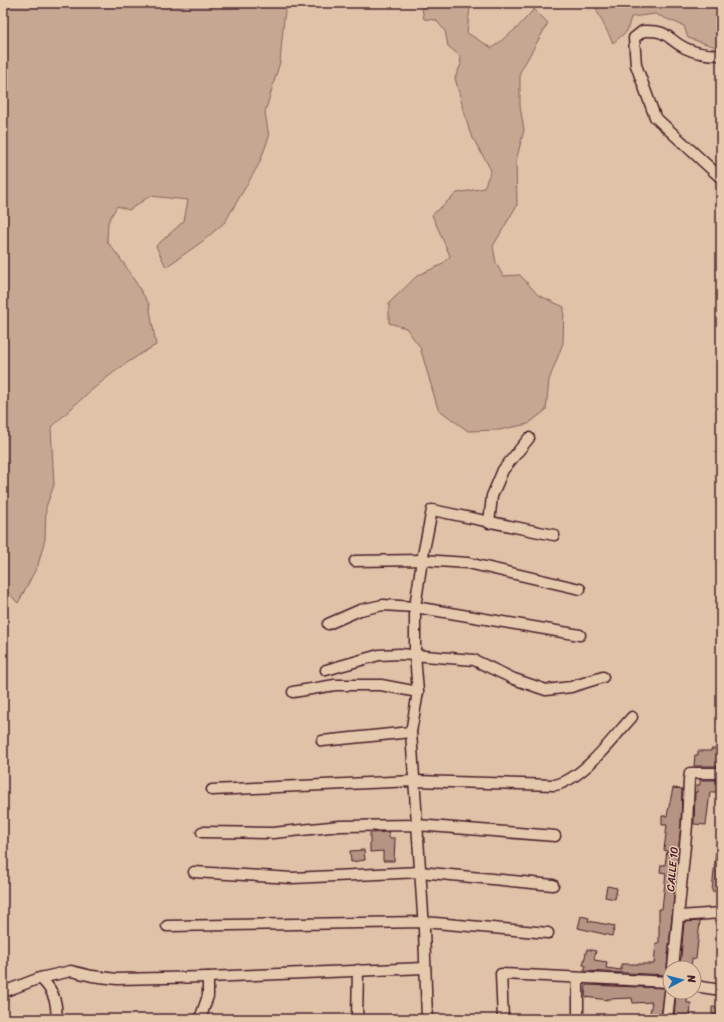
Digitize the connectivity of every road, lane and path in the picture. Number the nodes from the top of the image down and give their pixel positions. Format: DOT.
graph roads {
  1 [pos="721,55"];
  2 [pos="721,178"];
  3 [pos="529,438"];
  4 [pos="489,523"];
  5 [pos="554,535"];
  6 [pos="422,560"];
  7 [pos="355,561"];
  8 [pos="580,588"];
  9 [pos="416,607"];
  10 [pos="328,624"];
  11 [pos="580,635"];
  12 [pos="415,655"];
  13 [pos="326,670"];
  14 [pos="603,677"];
  15 [pos="293,692"];
  16 [pos="418,692"];
  17 [pos="632,717"];
  18 [pos="411,732"];
  19 [pos="322,741"];
  20 [pos="721,773"];
  21 [pos="414,781"];
  22 [pos="212,790"];
  23 [pos="417,825"];
  24 [pos="202,832"];
  25 [pos="555,836"];
  26 [pos="194,872"];
  27 [pos="420,872"];
  28 [pos="553,885"];
  29 [pos="721,913"];
  30 [pos="680,916"];
  31 [pos="424,922"];
  32 [pos="167,926"];
  33 [pos="548,933"];
  34 [pos="675,960"];
  35 [pos="425,968"];
  36 [pos="358,970"];
  37 [pos="208,977"];
  38 [pos="40,978"];
  39 [pos="578,979"];
  40 [pos="662,982"];
  41 [pos="702,987"];
  42 [pos="721,990"];
  43 [pos="3,992"];
  44 [pos="669,1000"];
  45 [pos="56,1019"];
  46 [pos="200,1019"];
  47 [pos="358,1019"];
  48 [pos="427,1019"];
  49 [pos="503,1019"];
  50 [pos="578,1019"];
  51 [pos="667,1019"];
  1 -- 2 [label="street"];
  3 -- 4 [label="street"];
  4 -- 5 [label="street"];
  4 -- 6 [label="street"];
  6 -- 7 [label="street"];
  6 -- 8 [label="street"];
  6 -- 9 [label="street"];
  9 -- 10 [label="street"];
  9 -- 11 [label="street"];
  9 -- 12 [label="street"];
  12 -- 13 [label="street"];
  12 -- 14 [label="street"];
  12 -- 16 [label="street"];
  15 -- 16 [label="street"];
  16 -- 18 [label="street"];
  17 -- 21 [label="street"];
  18 -- 19 [label="street"];
  18 -- 21 [label="street"];
  20 -- 30 [label="street, CALLE 10"];
  21 -- 22 [label="street"];
  21 -- 23 [label="street"];
  23 -- 24 [label="street"];
  23 -- 25 [label="street"];
  23 -- 27 [label="street"];
  26 -- 27 [label="street"];
  27 -- 28 [label="street"];
  27 -- 31 [label="street"];
  29 -- 30 [label="street"];
  30 -- 34 [label="street, CALLE 10"];
  31 -- 32 [label="street"];
  31 -- 33 [label="street"];
  31 -- 35 [label="street"];
  35 -- 36 [label="street"];
  35 -- 48 [label="street"];
  36 -- 37 [label="street"];
  36 -- 47 [label="street"];
  37 -- 38 [label="street"];
  37 -- 46 [label="street"];
  38 -- 43 [label="street"];
  38 -- 45 [label="street"];
  39 -- 40 [label="street"];
  39 -- 49 [label="street"];
  39 -- 50 [label="street"];
  41 -- 42 [label="street"];
  44 -- 51 [label="street"];
}
